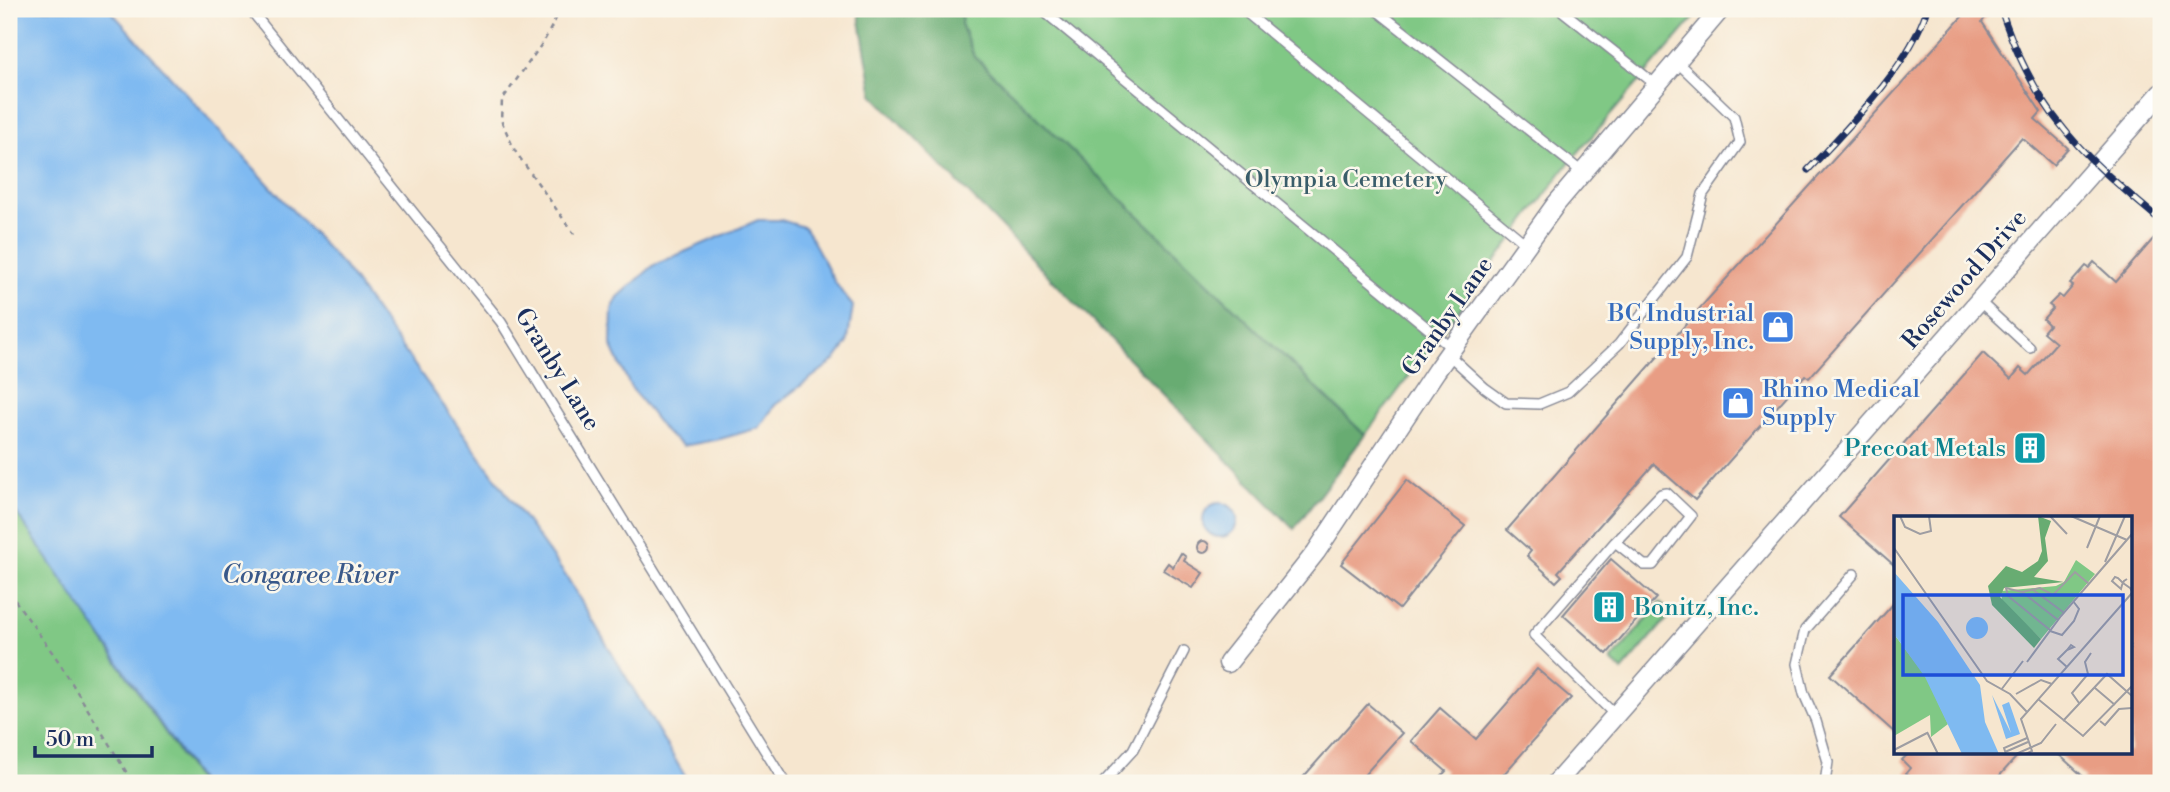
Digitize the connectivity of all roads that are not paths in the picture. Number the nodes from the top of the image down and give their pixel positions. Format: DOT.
graph roads {
  1 [pos="250,9"];
  2 [pos="1041,9"];
  3 [pos="1242,9"];
  4 [pos="1375,9"];
  5 [pos="1560,9"];
  6 [pos="1721,9"];
  7 [pos="1675,60"];
  8 [pos="1655,84"];
  9 [pos="2161,93"];
  10 [pos="1582,172"];
  11 [pos="1527,245"];
  12 [pos="1978,300"];
  13 [pos="2030,348"];
  14 [pos="1451,352"];
  15 [pos="1615,542"];
  16 [pos="1854,574"];
  17 [pos="1184,651"];
  18 [pos="1228,663"];
  19 [pos="1615,715"];
  20 [pos="785,783"];
  21 [pos="1103,783"];
  22 [pos="1556,783"];
  23 [pos="1825,783"];
  1 -- 20 [label="lane, Granby Lane"];
  2 -- 14 [label="lane"];
  3 -- 11 [label="lane"];
  4 -- 10 [label="lane"];
  5 -- 8 [label="lane"];
  6 -- 7 [label="street, Granby Lane"];
  7 -- 8 [label="street, Granby Lane"];
  7 -- 14 [label="lane"];
  8 -- 10 [label="street, Granby Lane"];
  9 -- 12 [label="street, Rosewood Drive"];
  10 -- 11 [label="street, Granby Lane"];
  11 -- 14 [label="street, Granby Lane"];
  12 -- 13 [label="lane"];
  12 -- 19 [label="street, Rosewood Drive"];
  14 -- 18 [label="street, Granby Lane"];
  15 -- 15 [label="lane"];
  15 -- 19 [label="lane"];
  16 -- 23 [label="lane"];
  17 -- 21 [label="lane"];
  19 -- 22 [label="street, Rosewood Drive"];
}
